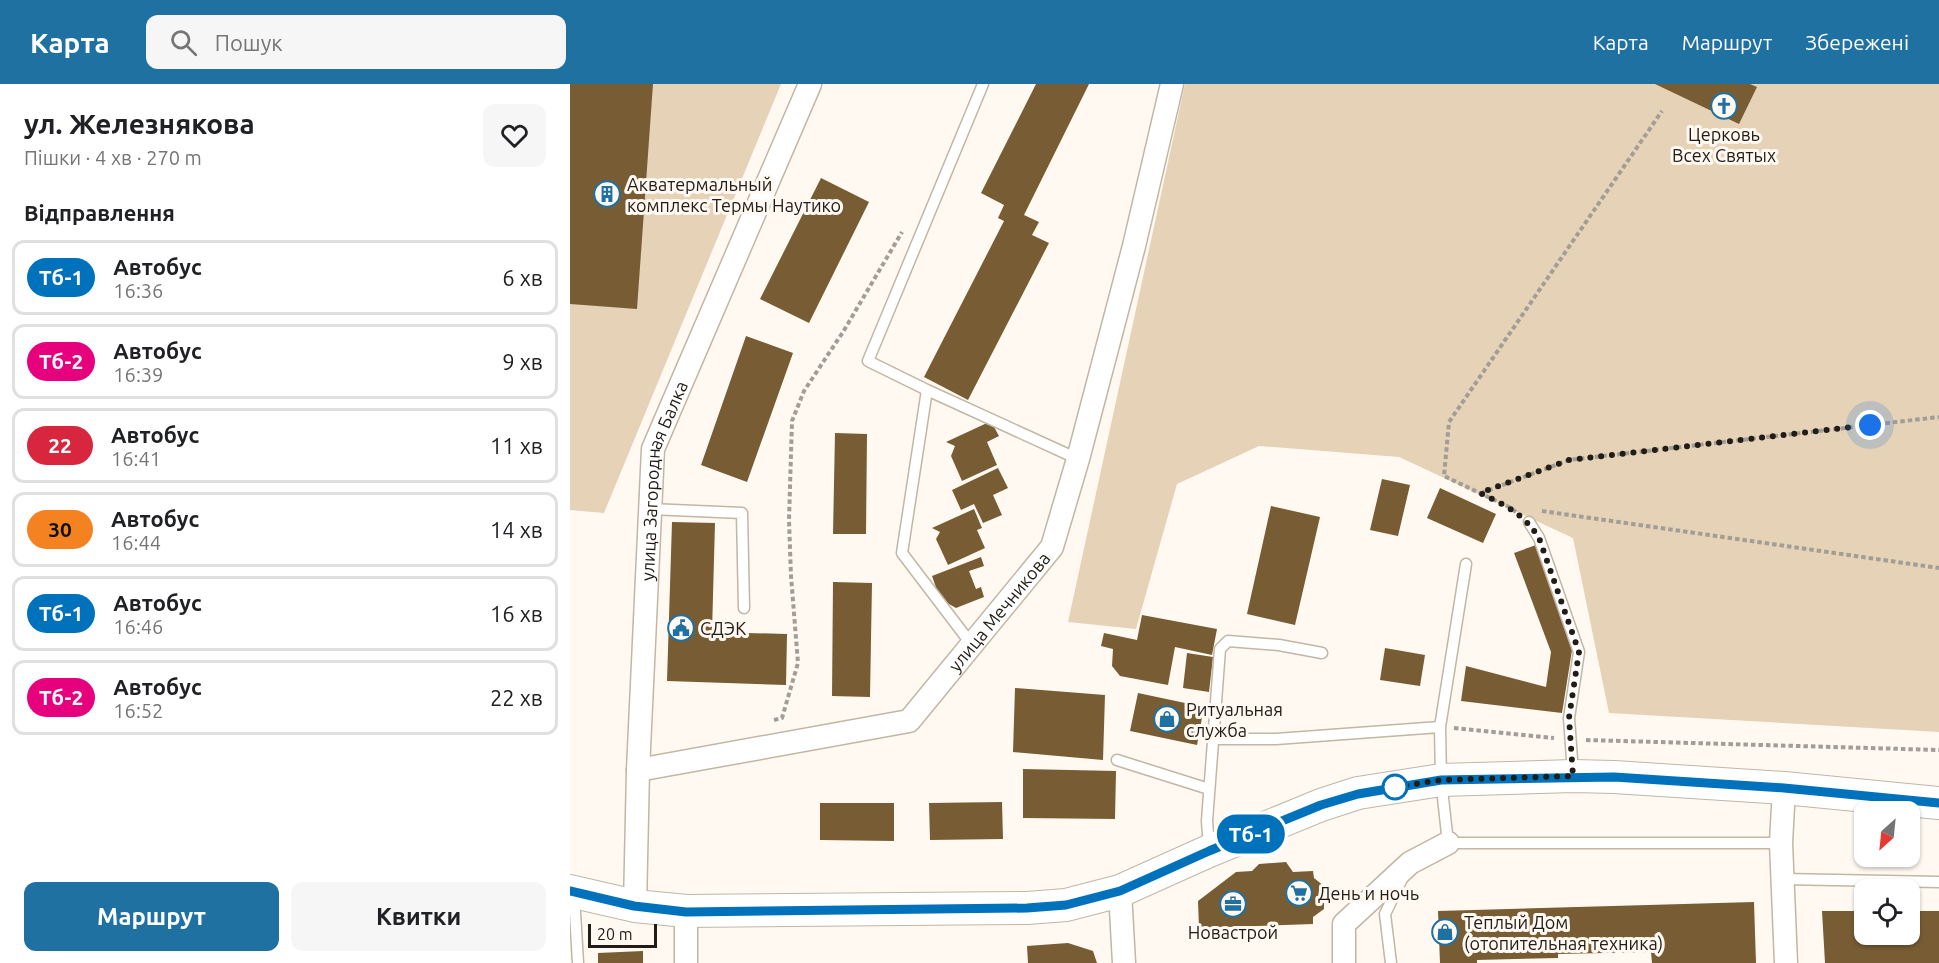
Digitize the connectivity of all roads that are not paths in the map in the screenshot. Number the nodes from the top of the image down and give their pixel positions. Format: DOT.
graph roads {
  1 [pos="810,84"];
  2 [pos="983,84"];
  3 [pos="1172,84"];
  4 [pos="927,390"];
  5 [pos="1078,459"];
  6 [pos="650,508"];
  7 [pos="1530,522"];
  8 [pos="1466,564"];
  9 [pos="744,608"];
  10 [pos="972,645"];
  11 [pos="1322,654"];
  12 [pos="1440,727"];
  13 [pos="1212,739"];
  14 [pos="1117,760"];
  15 [pos="638,770"];
  16 [pos="1573,776"];
  17 [pos="1441,780"];
  18 [pos="1784,788"];
  19 [pos="1209,789"];
  20 [pos="1939,804"];
  21 [pos="1448,843"];
  22 [pos="1780,843"];
  23 [pos="1209,851"];
  24 [pos="1410,863"];
  25 [pos="1782,879"];
  26 [pos="1939,882"];
  27 [pos="572,891"];
  28 [pos="1120,891"];
  29 [pos="634,906"];
  30 [pos="686,912"];
  31 [pos="578,963"];
  32 [pos="686,963"];
  33 [pos="1124,963"];
  34 [pos="1344,963"];
  35 [pos="1391,963"];
  36 [pos="1786,963"];
  1 -- 6 [label="street, улица Загородная Балка"];
  2 -- 4 [label="lane"];
  3 -- 5 [label="street, улица Мечникова"];
  4 -- 5 [label="lane"];
  4 -- 10 [label="lane"];
  5 -- 10 [label="street, улица Мечникова"];
  6 -- 9 [label="lane"];
  6 -- 15 [label="street, улица Загородная Балка"];
  7 -- 16 [label="lane"];
  8 -- 12 [label="lane"];
  10 -- 15 [label="street, улица Мечникова"];
  11 -- 13 [label="lane"];
  12 -- 13 [label="lane"];
  12 -- 17 [label="lane"];
  13 -- 19 [label="lane"];
  14 -- 19 [label="lane"];
  15 -- 29 [label="street, улица Загородная Балка"];
  16 -- 17 [label="main road"];
  16 -- 18 [label="main road"];
  17 -- 21 [label="lane"];
  17 -- 23 [label="main road"];
  18 -- 20 [label="main road"];
  18 -- 22 [label="street"];
  19 -- 23 [label="lane"];
  21 -- 22 [label="lane"];
  21 -- 24 [label="street"];
  22 -- 25 [label="street"];
  23 -- 28 [label="main road"];
  24 -- 34 [label="street"];
  24 -- 35 [label="lane"];
  25 -- 26 [label="lane"];
  25 -- 36 [label="street"];
  27 -- 29 [label="main road"];
  27 -- 31 [label="lane"];
  28 -- 30 [label="main road"];
  28 -- 33 [label="street"];
  29 -- 30 [label="main road"];
  30 -- 32 [label="street"];
}
